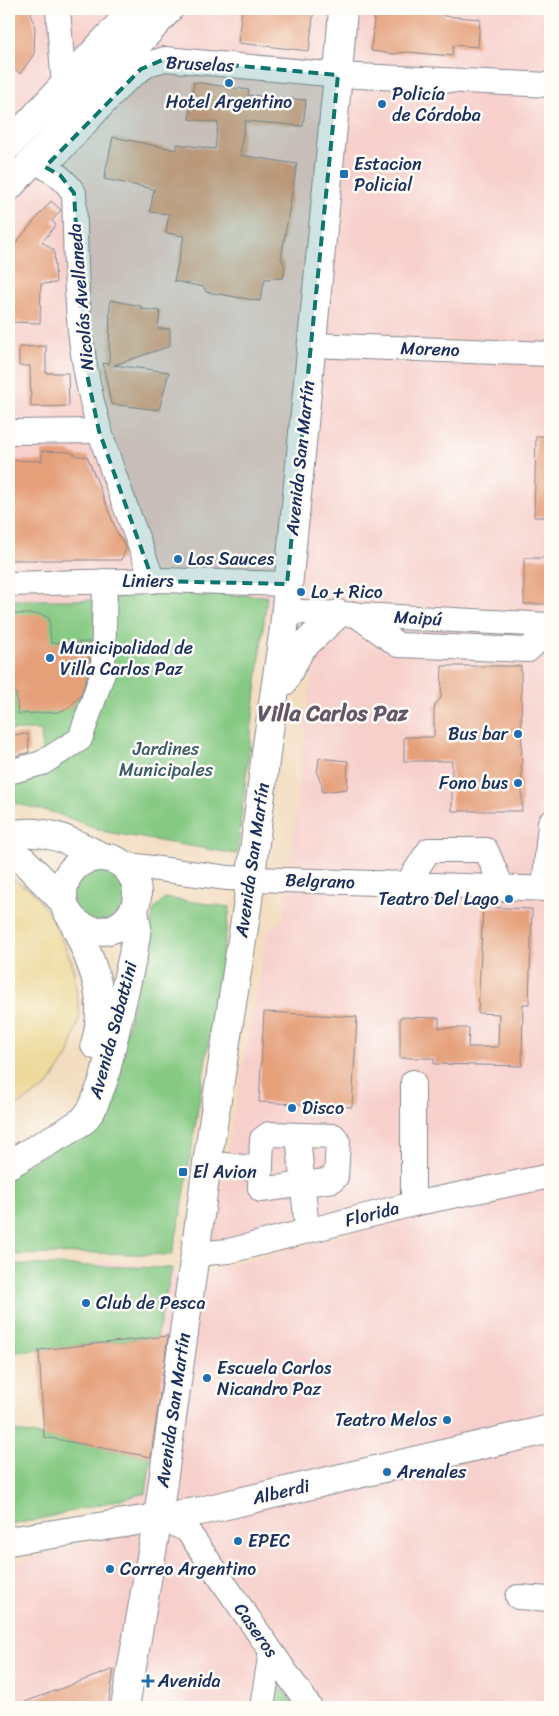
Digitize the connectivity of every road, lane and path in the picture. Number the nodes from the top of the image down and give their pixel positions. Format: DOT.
graph roads {
  1 [pos="58,9"];
  2 [pos="134,9"];
  3 [pos="170,9"];
  4 [pos="343,9"];
  5 [pos="338,75"];
  6 [pos="550,85"];
  7 [pos="64,86"];
  8 [pos="9,145"];
  9 [pos="9,167"];
  10 [pos="45,167"];
  11 [pos="9,187"];
  12 [pos="9,202"];
  13 [pos="311,345"];
  14 [pos="550,354"];
  15 [pos="99,431"];
  16 [pos="9,432"];
  17 [pos="105,581"];
  18 [pos="153,581"];
  19 [pos="9,584"];
  20 [pos="287,584"];
  21 [pos="286,611"];
  22 [pos="347,614"];
  23 [pos="550,625"];
  24 [pos="550,629"];
  25 [pos="272,706"];
  26 [pos="9,772"];
  27 [pos="550,823"];
  28 [pos="9,835"];
  29 [pos="9,852"];
  30 [pos="112,860"];
  31 [pos="250,879"];
  32 [pos="407,884"];
  33 [pos="503,889"];
  34 [pos="547,889"];
  35 [pos="68,910"];
  36 [pos="134,910"];
  37 [pos="413,1082"];
  38 [pos="298,1135"];
  39 [pos="9,1144"];
  40 [pos="207,1163"];
  41 [pos="9,1164"];
  42 [pos="261,1169"];
  43 [pos="550,1176"];
  44 [pos="303,1184"];
  45 [pos="413,1204"];
  46 [pos="307,1230"];
  47 [pos="196,1254"];
  48 [pos="550,1429"];
  49 [pos="158,1517"];
  50 [pos="9,1542"];
  51 [pos="518,1597"];
  52 [pos="550,1599"];
  53 [pos="271,1652"];
  54 [pos="125,1707"];
  55 [pos="262,1707"];
  56 [pos="310,1707"];
  1 -- 7 [label="street"];
  2 -- 7 [label="main road"];
  3 -- 11 [label="main road"];
  4 -- 5 [label="main road, Avenida San Martín"];
  5 -- 6 [label="street, Bruselas"];
  5 -- 10 [label="street, Bruselas"];
  5 -- 13 [label="main road, Avenida San Martín"];
  7 -- 8 [label="main road"];
  7 -- 9 [label="main road"];
  10 -- 12 [label="main road"];
  10 -- 15 [label="street, Nicolás Avellaneda"];
  13 -- 14 [label="street, Moreno"];
  13 -- 20 [label="main road, Avenida San Martín"];
  15 -- 16 [label="street"];
  15 -- 18 [label="street, Nicolás Avellaneda"];
  17 -- 18 [label="street, Liniers"];
  17 -- 19 [label="street, Liniers"];
  17 -- 26 [label="street"];
  18 -- 20 [label="street, Liniers"];
  20 -- 21 [label="main road, Avenida San Martín"];
  21 -- 22 [label="street, Maipú"];
  21 -- 25 [label="main road, Avenida San Martín"];
  22 -- 23 [label="street, Maipú"];
  22 -- 24 [label="street"];
  22 -- 25 [label="main road"];
  25 -- 31 [label="main road, Avenida San Martín"];
  27 -- 34 [label="street"];
  28 -- 30 [label="main road"];
  29 -- 35 [label="main road, Avenida Sabattini"];
  30 -- 31 [label="street, Belgrano"];
  30 -- 35 [label="main road"];
  30 -- 36 [label="main road"];
  31 -- 32 [label="street, Belgrano"];
  31 -- 40 [label="main road, Avenida San Martín"];
  32 -- 33 [label="street, Belgrano"];
  32 -- 33 [label="street"];
  33 -- 34 [label="street, Belgrano"];
  35 -- 36 [label="main road"];
  35 -- 39 [label="main road, Avenida Sabattini"];
  36 -- 41 [label="main road, Avenida Sabattini"];
  37 -- 45 [label="street"];
  38 -- 42 [label="street"];
  38 -- 44 [label="street"];
  38 -- 44 [label="street"];
  40 -- 42 [label="street"];
  40 -- 47 [label="main road, Avenida San Martín"];
  42 -- 44 [label="street"];
  43 -- 45 [label="street, Florida"];
  44 -- 46 [label="street"];
  45 -- 46 [label="street, Florida"];
  46 -- 47 [label="street, Florida"];
  47 -- 49 [label="main road, Avenida San Martín"];
  48 -- 49 [label="main road, Alberdi"];
  49 -- 50 [label="main road, Alberdi"];
  49 -- 53 [label="street, Caseros"];
  49 -- 54 [label="main road, Avenida San Martín"];
  51 -- 52 [label="street"];
  53 -- 55 [label="street"];
  53 -- 56 [label="street, Caseros"];
}
